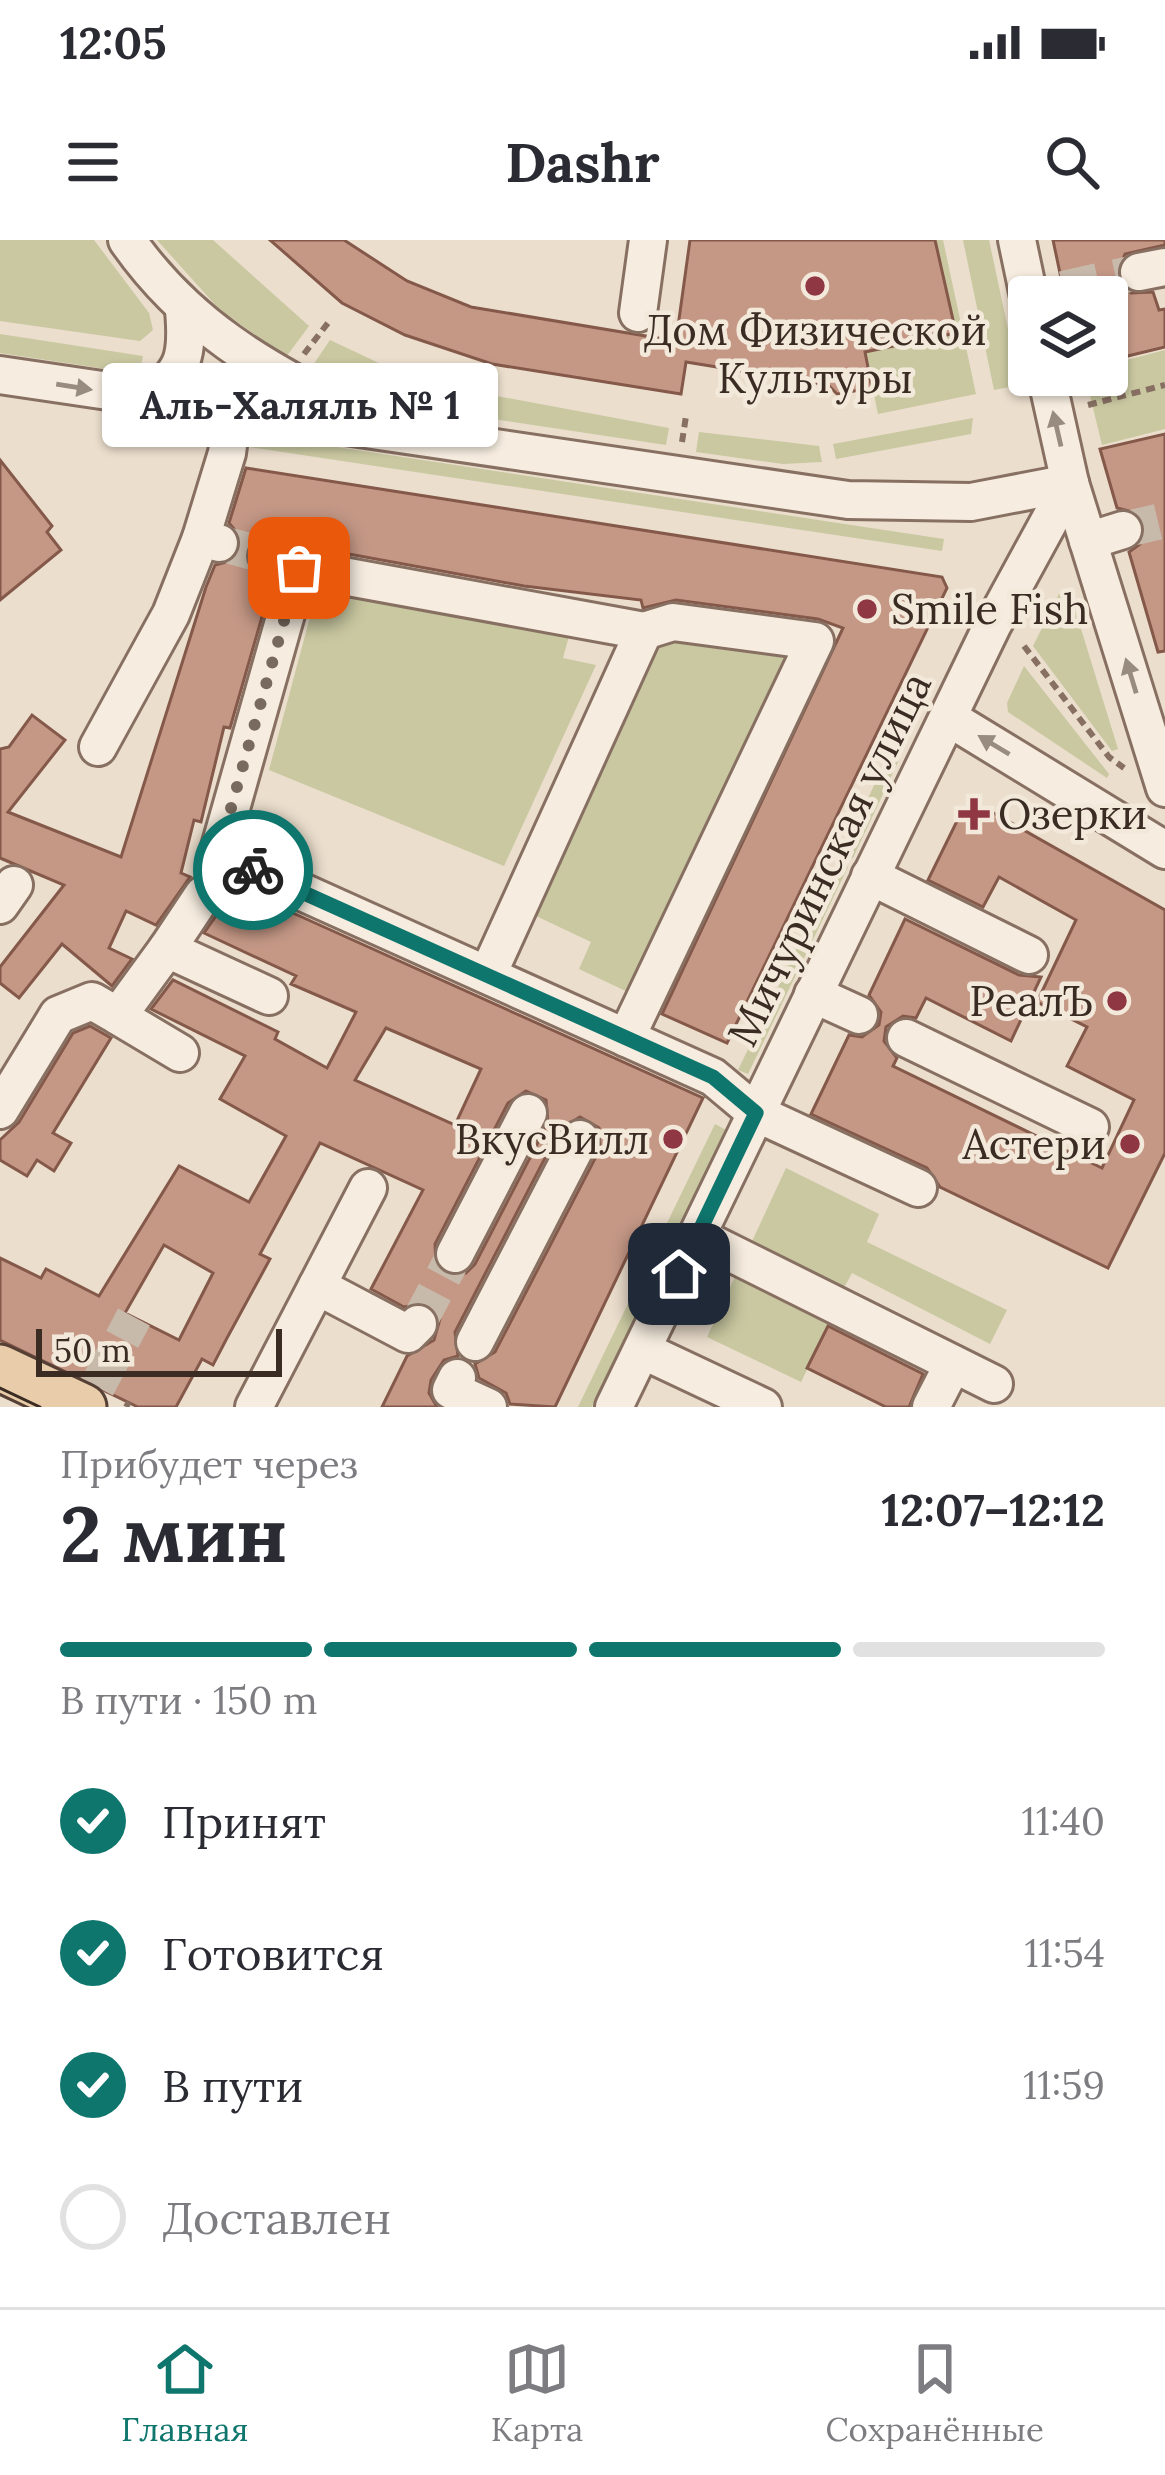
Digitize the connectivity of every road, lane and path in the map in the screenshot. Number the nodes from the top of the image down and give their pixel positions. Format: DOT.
graph roads {
  1 [pos="127,240"];
  2 [pos="648,240"];
  3 [pos="1017,240"];
  4 [pos="1033,276"];
  5 [pos="184,310"];
  6 [pos="638,314"];
  7 [pos="418,360"];
  8 [pos="0,375"];
  9 [pos="1165,385"];
  10 [pos="1051,396"];
  11 [pos="148,399"];
  12 [pos="1084,406"];
  13 [pos="233,409"];
  14 [pos="389,428"];
  15 [pos="1070,483"];
  16 [pos="644,631"];
  17 [pos="1024,646"];
  18 [pos="949,718"];
  19 [pos="98,747"];
  20 [pos="1149,780"];
  21 [pos="1165,850"];
  22 [pos="870,876"];
  23 [pos="203,895"];
  24 [pos="167,949"];
  25 [pos="1029,955"];
  26 [pos="488,974"];
  27 [pos="813,994"];
  28 [pos="269,996"];
  29 [pos="859,1015"];
  30 [pos="118,1016"];
  31 [pos="626,1038"];
  32 [pos="906,1038"];
  33 [pos="180,1053"];
  34 [pos="0,1110"];
  35 [pos="527,1113"];
  36 [pos="756,1113"];
  37 [pos="1090,1127"];
  38 [pos="580,1139"];
  39 [pos="368,1188"];
  40 [pos="918,1188"];
  41 [pos="697,1236"];
  42 [pos="455,1254"];
  43 [pos="317,1286"];
  44 [pos="418,1324"];
  45 [pos="475,1342"];
  46 [pos="642,1350"];
  47 [pos="953,1364"];
  48 [pos="457,1378"];
  49 [pos="7,1384"];
  50 [pos="994,1384"];
  51 [pos="105,1402"];
  52 [pos="254,1407"];
  53 [pos="488,1407"];
  54 [pos="614,1407"];
  55 [pos="764,1407"];
  56 [pos="931,1407"];
  1 -- 5 [label="street"];
  2 -- 6 [label="street"];
  3 -- 4 [label="street"];
  5 -- 11 [label="street"];
  5 -- 14 [label="street"];
  7 -- 14 [label="path"];
  8 -- 11 [label="street, one-way"];
  9 -- 12 [label="path"];
  15 -- 10 [label="street, one-way"];
  11 -- 13 [label="street"];
  13 -- 14 [label="street"];
  13 -- 19 [label="street"];
  14 -- 15 [label="street"];
  15 -- 18 [label="street, Мичуринская улица"];
  20 -- 15 [label="street, one-way"];
  16 -- 26 [label="street"];
  16 -- 26 [label="street"];
  16 -- 31 [label="street"];
  17 -- 20 [label="path"];
  21 -- 18 [label="street, one-way"];
  18 -- 22 [label="street, Мичуринская улица"];
  22 -- 25 [label="street"];
  22 -- 27 [label="street, Мичуринская улица"];
  23 -- 24 [label="street"];
  24 -- 28 [label="street"];
  24 -- 30 [label="street"];
  26 -- 31 [label="street"];
  27 -- 29 [label="street"];
  27 -- 36 [label="street, Мичуринская улица"];
  30 -- 33 [label="street"];
  30 -- 34 [label="street"];
  31 -- 36 [label="street"];
  32 -- 37 [label="street"];
  35 -- 42 [label="street"];
  36 -- 40 [label="street"];
  36 -- 41 [label="street, Мичуринская улица"];
  38 -- 45 [label="street"];
  39 -- 43 [label="street"];
  41 -- 46 [label="street, Мичуринская улица"];
  41 -- 47 [label="street"];
  43 -- 44 [label="street"];
  43 -- 52 [label="street"];
  46 -- 54 [label="street, Мичуринская улица"];
  46 -- 55 [label="street"];
  47 -- 50 [label="street"];
  47 -- 56 [label="street"];
  48 -- 53 [label="street"];
  49 -- 51 [label="main road"];
}
